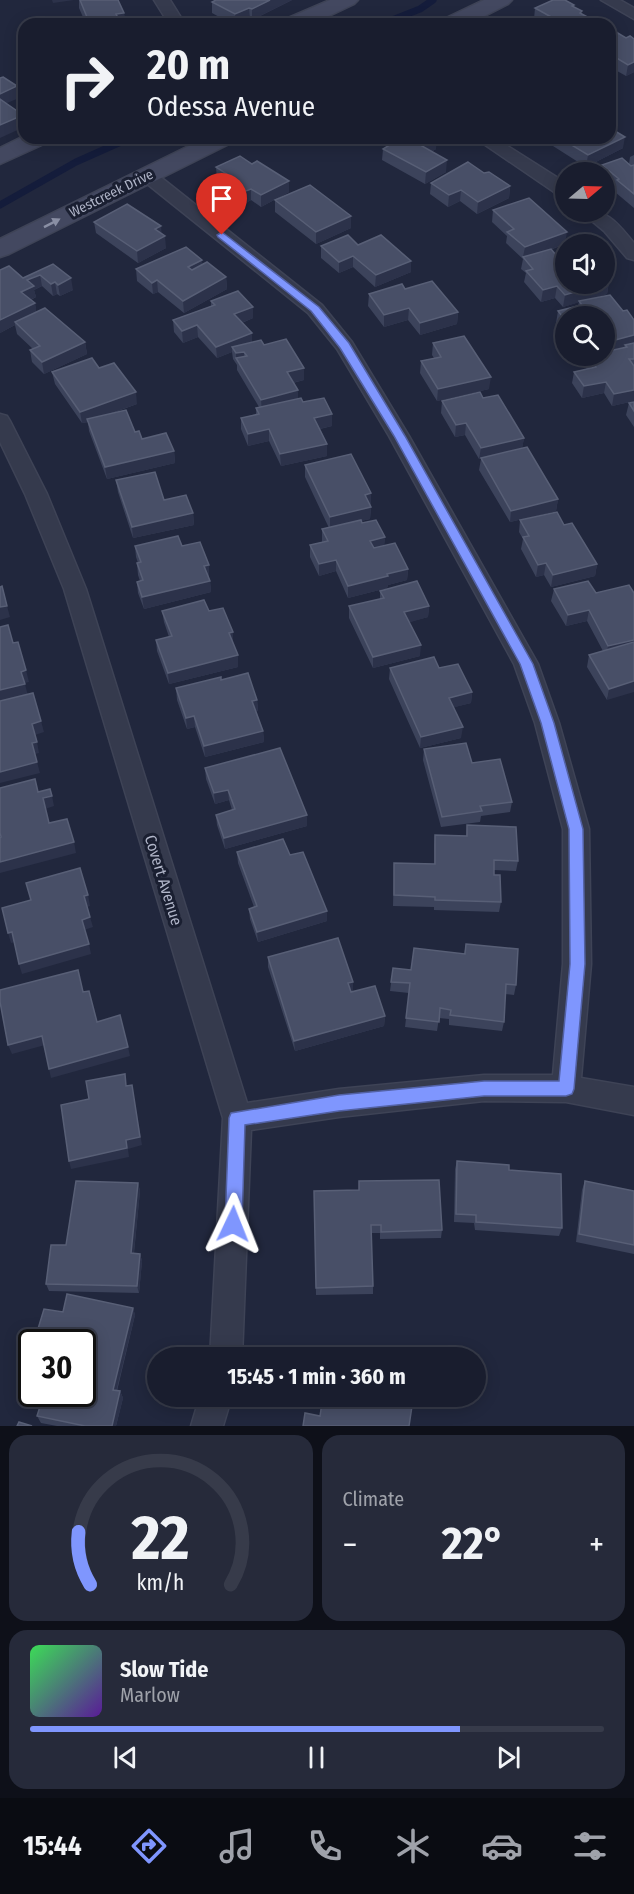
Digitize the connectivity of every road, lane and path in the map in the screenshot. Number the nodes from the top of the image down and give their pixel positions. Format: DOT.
graph roads {
  1 [pos="162,0"];
  2 [pos="347,0"];
  3 [pos="501,0"];
  4 [pos="609,0"];
  5 [pos="634,14"];
  6 [pos="173,18"];
  7 [pos="307,18"];
  8 [pos="464,18"];
  9 [pos="26,144"];
  10 [pos="211,144"];
  11 [pos="493,144"];
  12 [pos="0,157"];
  13 [pos="147,175"];
  14 [pos="555,184"];
  15 [pos="603,222"];
  16 [pos="0,249"];
  17 [pos="634,254"];
  18 [pos="0,421"];
  19 [pos="566,1089"];
  20 [pos="634,1101"];
  21 [pos="237,1118"];
  22 [pos="227,1347"];
  23 [pos="213,1407"];
  24 [pos="207,1426"];
  1 -- 6 [label="street"];
  2 -- 7 [label="street"];
  3 -- 8 [label="street"];
  4 -- 5 [label="street"];
  9 -- 12 [label="street"];
  10 -- 13 [label="street, Westcreek Drive"];
  11 -- 14 [label="street"];
  16 -- 13 [label="street, Westcreek Drive, one-way"];
  13 -- 19 [label="street"];
  15 -- 17 [label="street"];
  18 -- 21 [label="street, Covert Avenue"];
  19 -- 20 [label="street"];
  19 -- 21 [label="street"];
  21 -- 22 [label="street, Covert Avenue"];
  23 -- 24 [label="street"];
}
